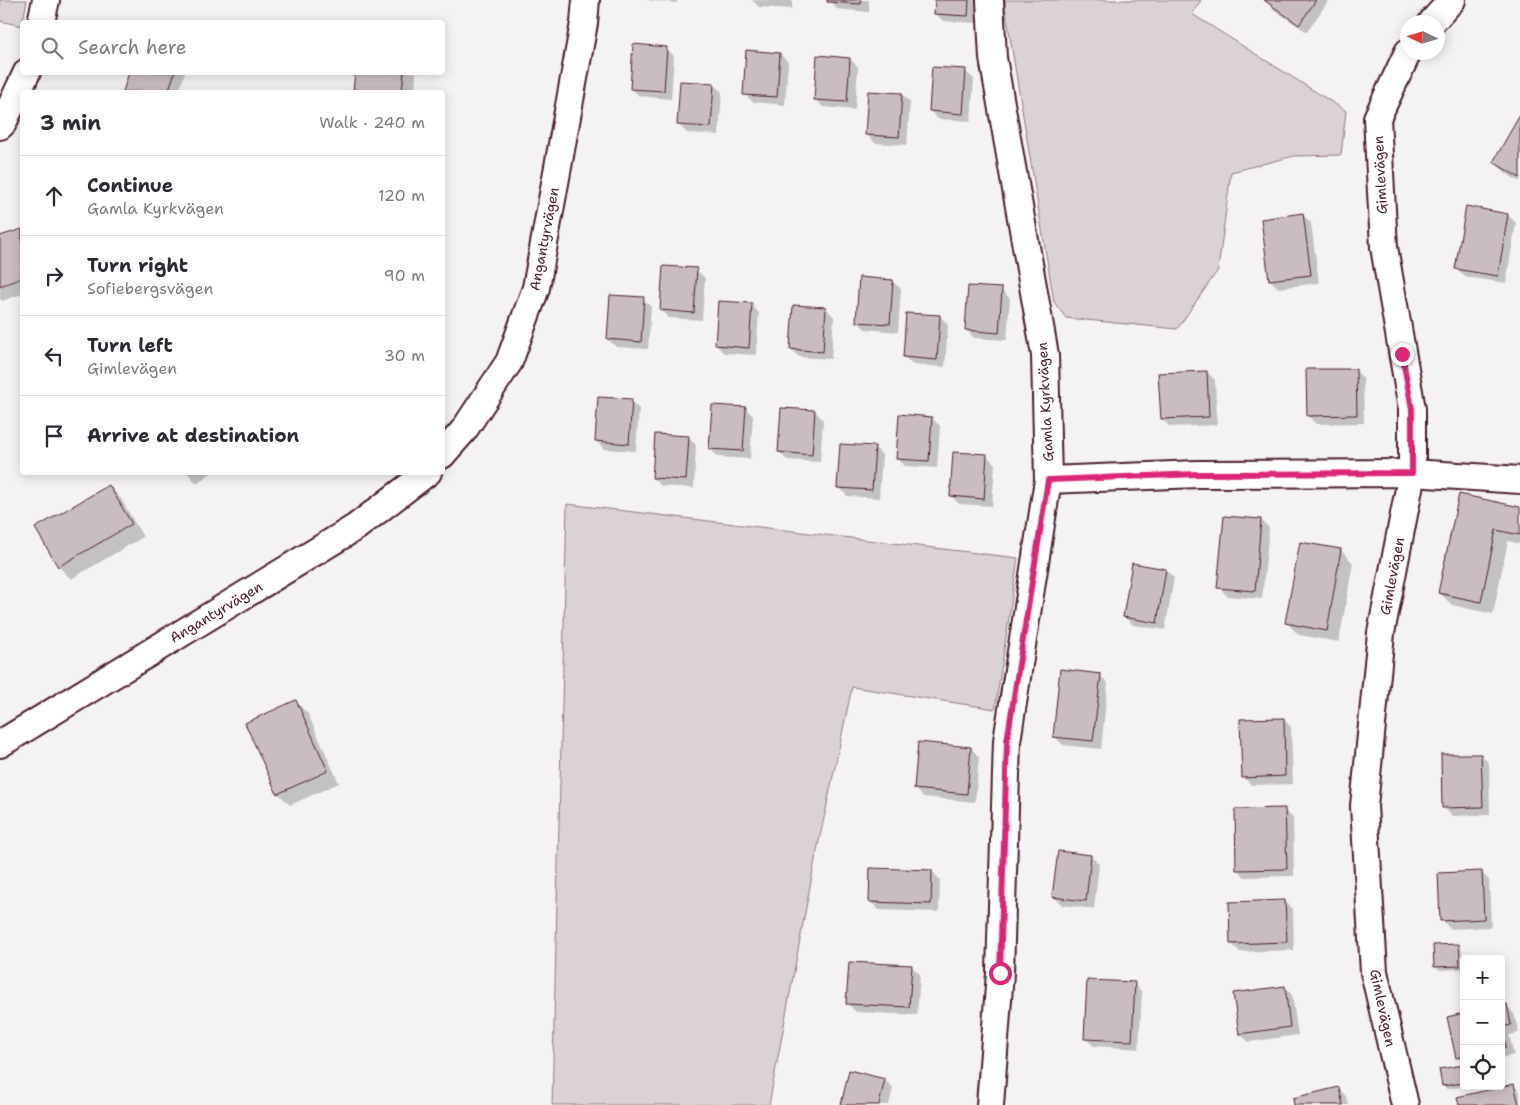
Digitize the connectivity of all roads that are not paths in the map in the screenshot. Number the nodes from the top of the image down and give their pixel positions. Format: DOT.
graph roads {
  1 [pos="46,0"];
  2 [pos="586,0"];
  3 [pos="990,0"];
  4 [pos="1452,0"];
  5 [pos="1438,15"];
  6 [pos="42,20"];
  7 [pos="1404,60"];
  8 [pos="26,75"];
  9 [pos="0,126"];
  10 [pos="445,452"];
  11 [pos="1412,473"];
  12 [pos="424,475"];
  13 [pos="1048,480"];
  14 [pos="1520,480"];
  15 [pos="0,744"];
  16 [pos="990,1105"];
  17 [pos="1405,1105"];
  1 -- 6 [label="street"];
  2 -- 10 [label="street, Angantyrvägen"];
  3 -- 13 [label="street, Gamla Kyrkvägen"];
  4 -- 5 [label="street"];
  7 -- 11 [label="street, Gimlevägen"];
  8 -- 9 [label="street"];
  11 -- 13 [label="street"];
  11 -- 14 [label="street"];
  11 -- 17 [label="street, Gimlevägen"];
  12 -- 15 [label="street, Angantyrvägen"];
  13 -- 16 [label="street, Gamla Kyrkvägen"];
}
